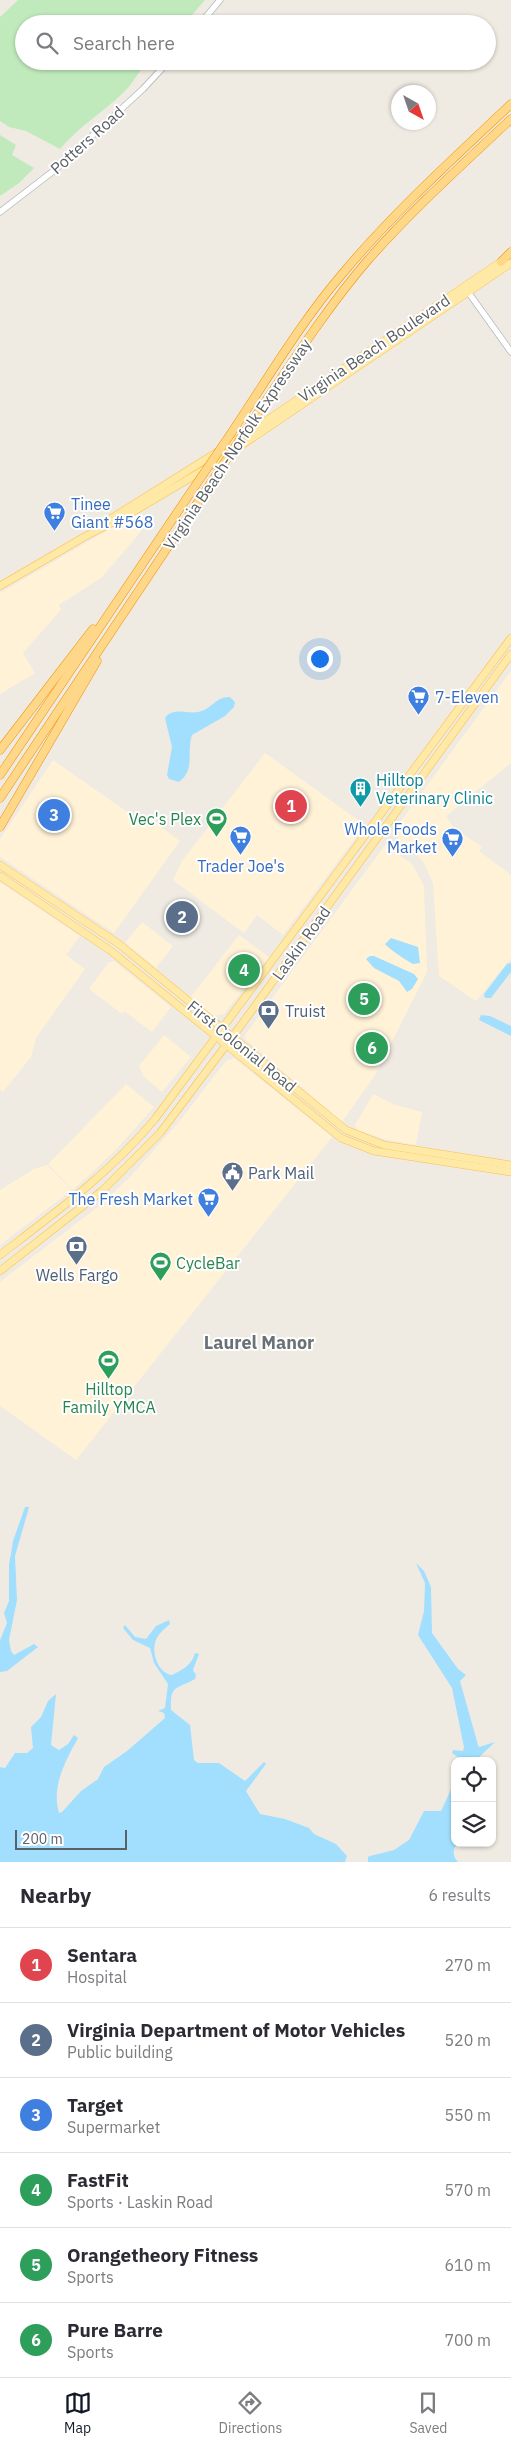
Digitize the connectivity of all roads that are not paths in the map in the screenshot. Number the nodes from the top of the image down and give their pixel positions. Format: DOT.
graph roads {
  1 [pos="220,0"];
  2 [pos="208,15"];
  3 [pos="160,70"];
  4 [pos="511,104"];
  5 [pos="511,119"];
  6 [pos="0,212"];
  7 [pos="511,253"];
  8 [pos="501,262"];
  9 [pos="511,263"];
  10 [pos="467,290"];
  11 [pos="511,352"];
  12 [pos="144,562"];
  13 [pos="0,586"];
  14 [pos="126,608"];
  15 [pos="511,638"];
  16 [pos="511,654"];
  17 [pos="0,750"];
  18 [pos="0,775"];
  19 [pos="0,798"];
  20 [pos="0,827"];
  21 [pos="0,865"];
  22 [pos="0,876"];
  23 [pos="30,897"];
  24 [pos="55,902"];
  25 [pos="51,911"];
  26 [pos="74,913"];
  27 [pos="221,1029"];
  28 [pos="215,1037"];
  29 [pos="232,1037"];
  30 [pos="226,1046"];
  31 [pos="511,1166"];
  32 [pos="511,1172"];
  33 [pos="0,1255"];
  34 [pos="0,1271"];
  1 -- 2 [label="street"];
  3 -- 6 [label="street, Potters Road"];
  4 -- 12 [label="highway, Virginia Beach-Norfolk Expressway, bridge"];
  5 -- 14 [label="highway, Virginia Beach-Norfolk Expressway, bridge"];
  7 -- 8 [label="highway"];
  8 -- 10 [label="main road, Virginia Beach Boulevard"];
  9 -- 10 [label="main road, Virginia Beach Boulevard"];
  10 -- 11 [label="street"];
  10 -- 13 [label="main road, Virginia Beach Boulevard"];
  12 -- 17 [label="highway"];
  12 -- 18 [label="highway, Virginia Beach-Norfolk Expressway"];
  14 -- 19 [label="highway, Virginia Beach-Norfolk Expressway"];
  14 -- 20 [label="highway"];
  15 -- 27 [label="main road, Laskin Road"];
  16 -- 29 [label="main road, Laskin Road"];
  21 -- 24 [label="main road, First Colonial Road"];
  22 -- 23 [label="main road, First Colonial Road"];
  23 -- 24 [label="main road"];
  23 -- 25 [label="main road, First Colonial Road"];
  24 -- 26 [label="main road, First Colonial Road"];
  25 -- 26 [label="main road"];
  25 -- 28 [label="main road, First Colonial Road"];
  26 -- 27 [label="main road, First Colonial Road"];
  27 -- 28 [label="main road, Laskin Road"];
  27 -- 29 [label="main road, First Colonial Road"];
  28 -- 30 [label="main road, First Colonial Road"];
  28 -- 33 [label="main road, Laskin Road"];
  29 -- 30 [label="main road, Laskin Road"];
  29 -- 31 [label="main road, First Colonial Road"];
  30 -- 32 [label="main road, First Colonial Road"];
  30 -- 34 [label="main road, Laskin Road"];
  31 -- 32 [label="street"];
}
